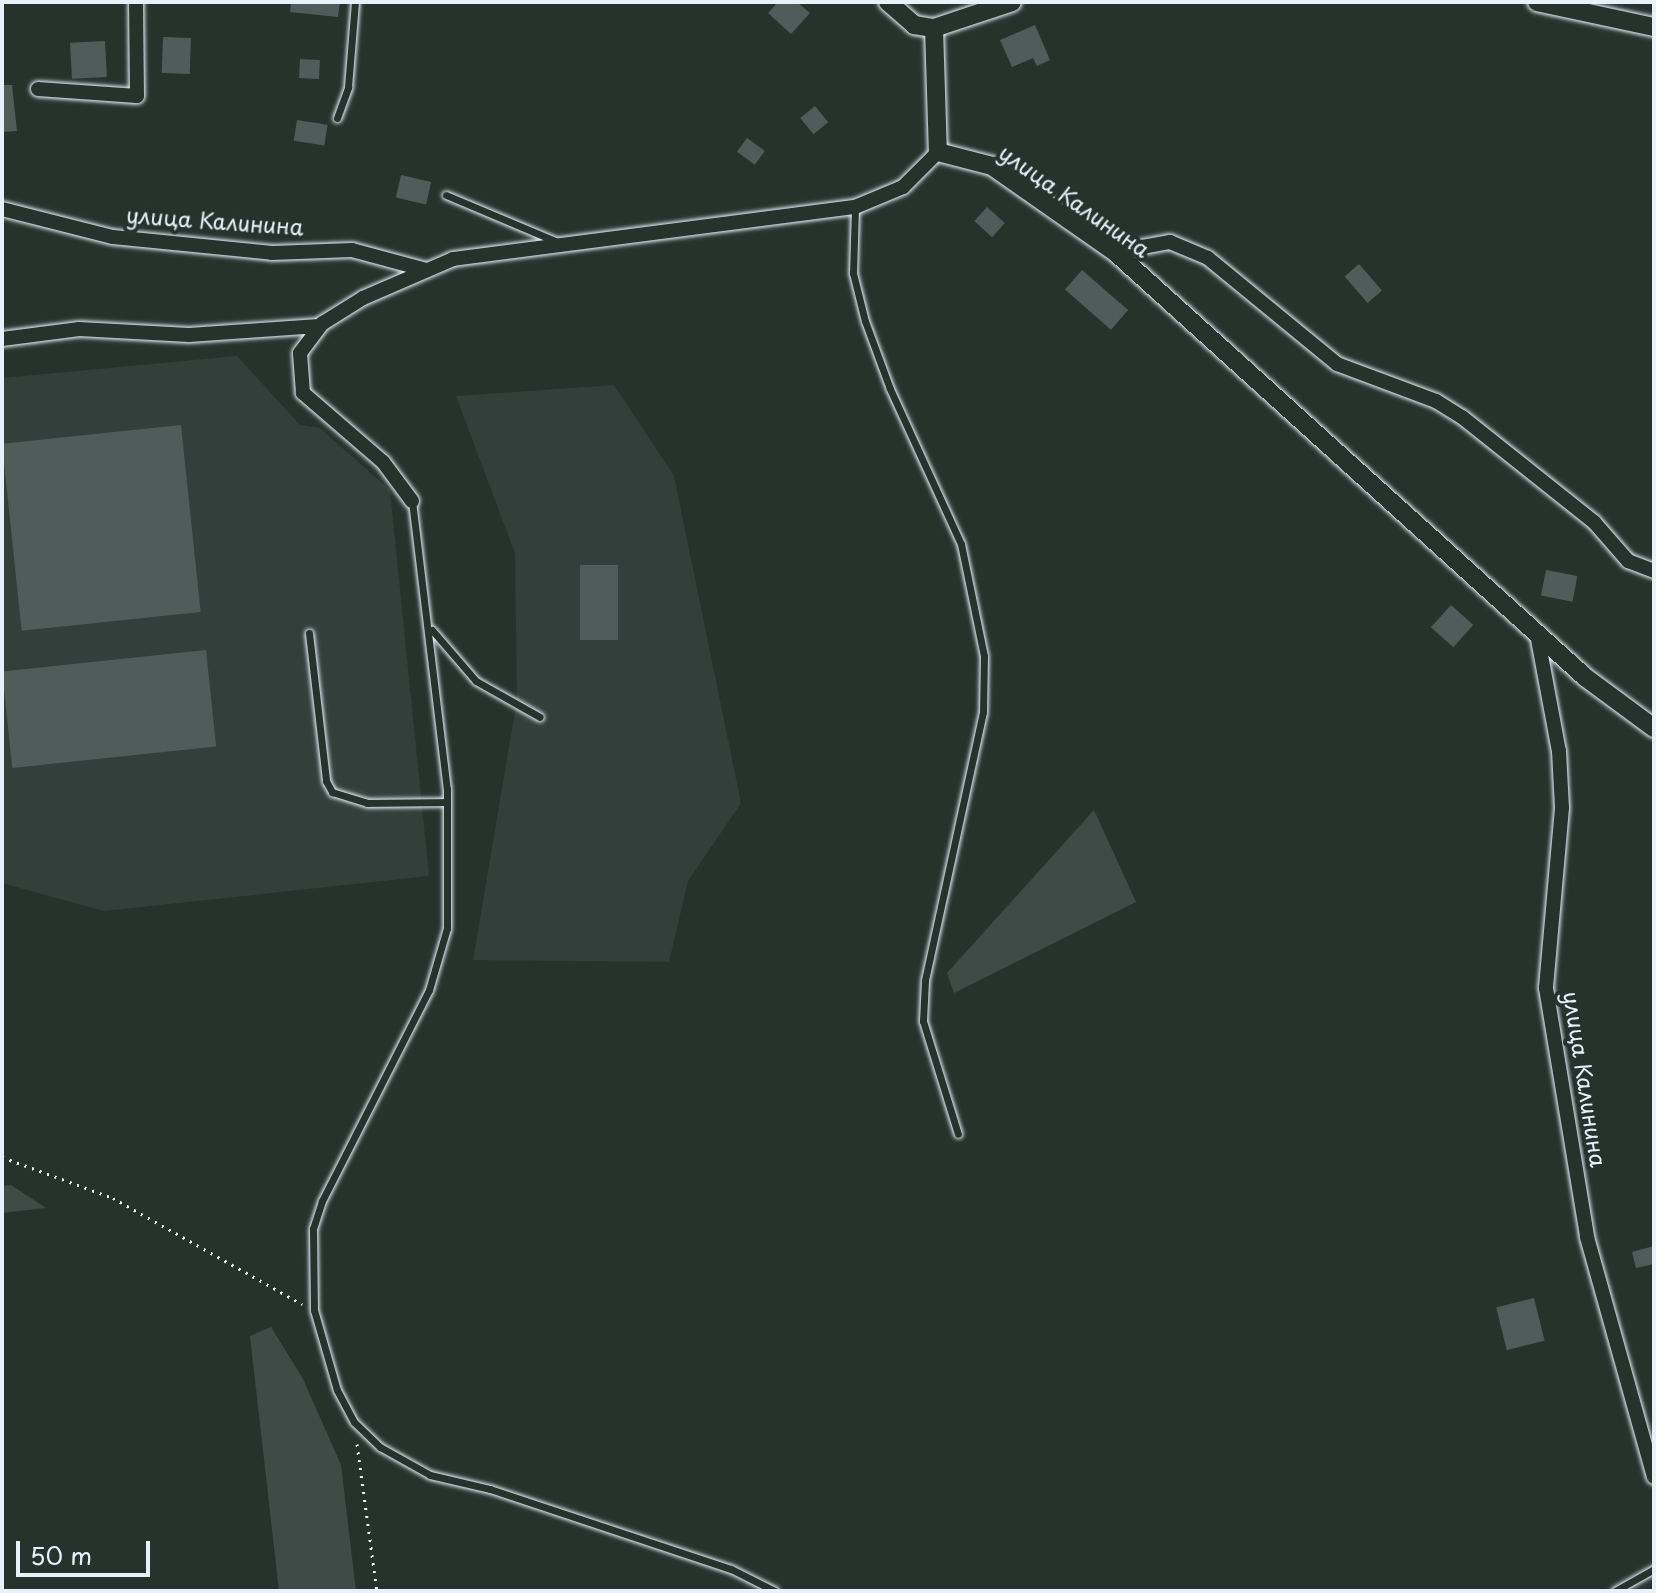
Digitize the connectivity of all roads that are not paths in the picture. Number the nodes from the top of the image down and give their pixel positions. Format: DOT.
graph roads {
  1 [pos="136,2"];
  2 [pos="355,2"];
  3 [pos="888,2"];
  4 [pos="1012,2"];
  5 [pos="1537,2"];
  6 [pos="1654,27"];
  7 [pos="934,28"];
  8 [pos="38,89"];
  9 [pos="337,118"];
  10 [pos="938,152"];
  11 [pos="446,195"];
  12 [pos="855,207"];
  13 [pos="2,209"];
  14 [pos="562,244"];
  15 [pos="1115,252"];
  16 [pos="426,270"];
  17 [pos="319,326"];
  18 [pos="2,339"];
  19 [pos="412,501"];
  20 [pos="1654,571"];
  21 [pos="430,628"];
  22 [pos="309,633"];
  23 [pos="1537,634"];
  24 [pos="540,717"];
  25 [pos="1651,726"];
  26 [pos="447,802"];
  27 [pos="958,1134"];
  28 [pos="1654,1477"];
  29 [pos="1654,1569"];
  30 [pos="775,1591"];
  31 [pos="1615,1591"];
  1 -- 8 [label="street"];
  2 -- 9 [label="lane"];
  3 -- 7 [label="street"];
  4 -- 7 [label="street"];
  5 -- 6 [label="street"];
  7 -- 10 [label="street"];
  10 -- 12 [label="street"];
  10 -- 15 [label="street, улица Калинина"];
  11 -- 14 [label="lane"];
  12 -- 14 [label="street"];
  12 -- 27 [label="lane"];
  13 -- 16 [label="street, улица Калинина"];
  14 -- 16 [label="street"];
  15 -- 20 [label="street"];
  15 -- 23 [label="street, улица Калинина"];
  16 -- 17 [label="street"];
  17 -- 18 [label="street"];
  17 -- 19 [label="street"];
  19 -- 21 [label="lane"];
  21 -- 24 [label="lane"];
  21 -- 26 [label="lane"];
  22 -- 26 [label="lane"];
  23 -- 25 [label="street, улица Калинина"];
  23 -- 28 [label="street, улица Калинина"];
  26 -- 30 [label="lane"];
  29 -- 31 [label="lane"];
}
